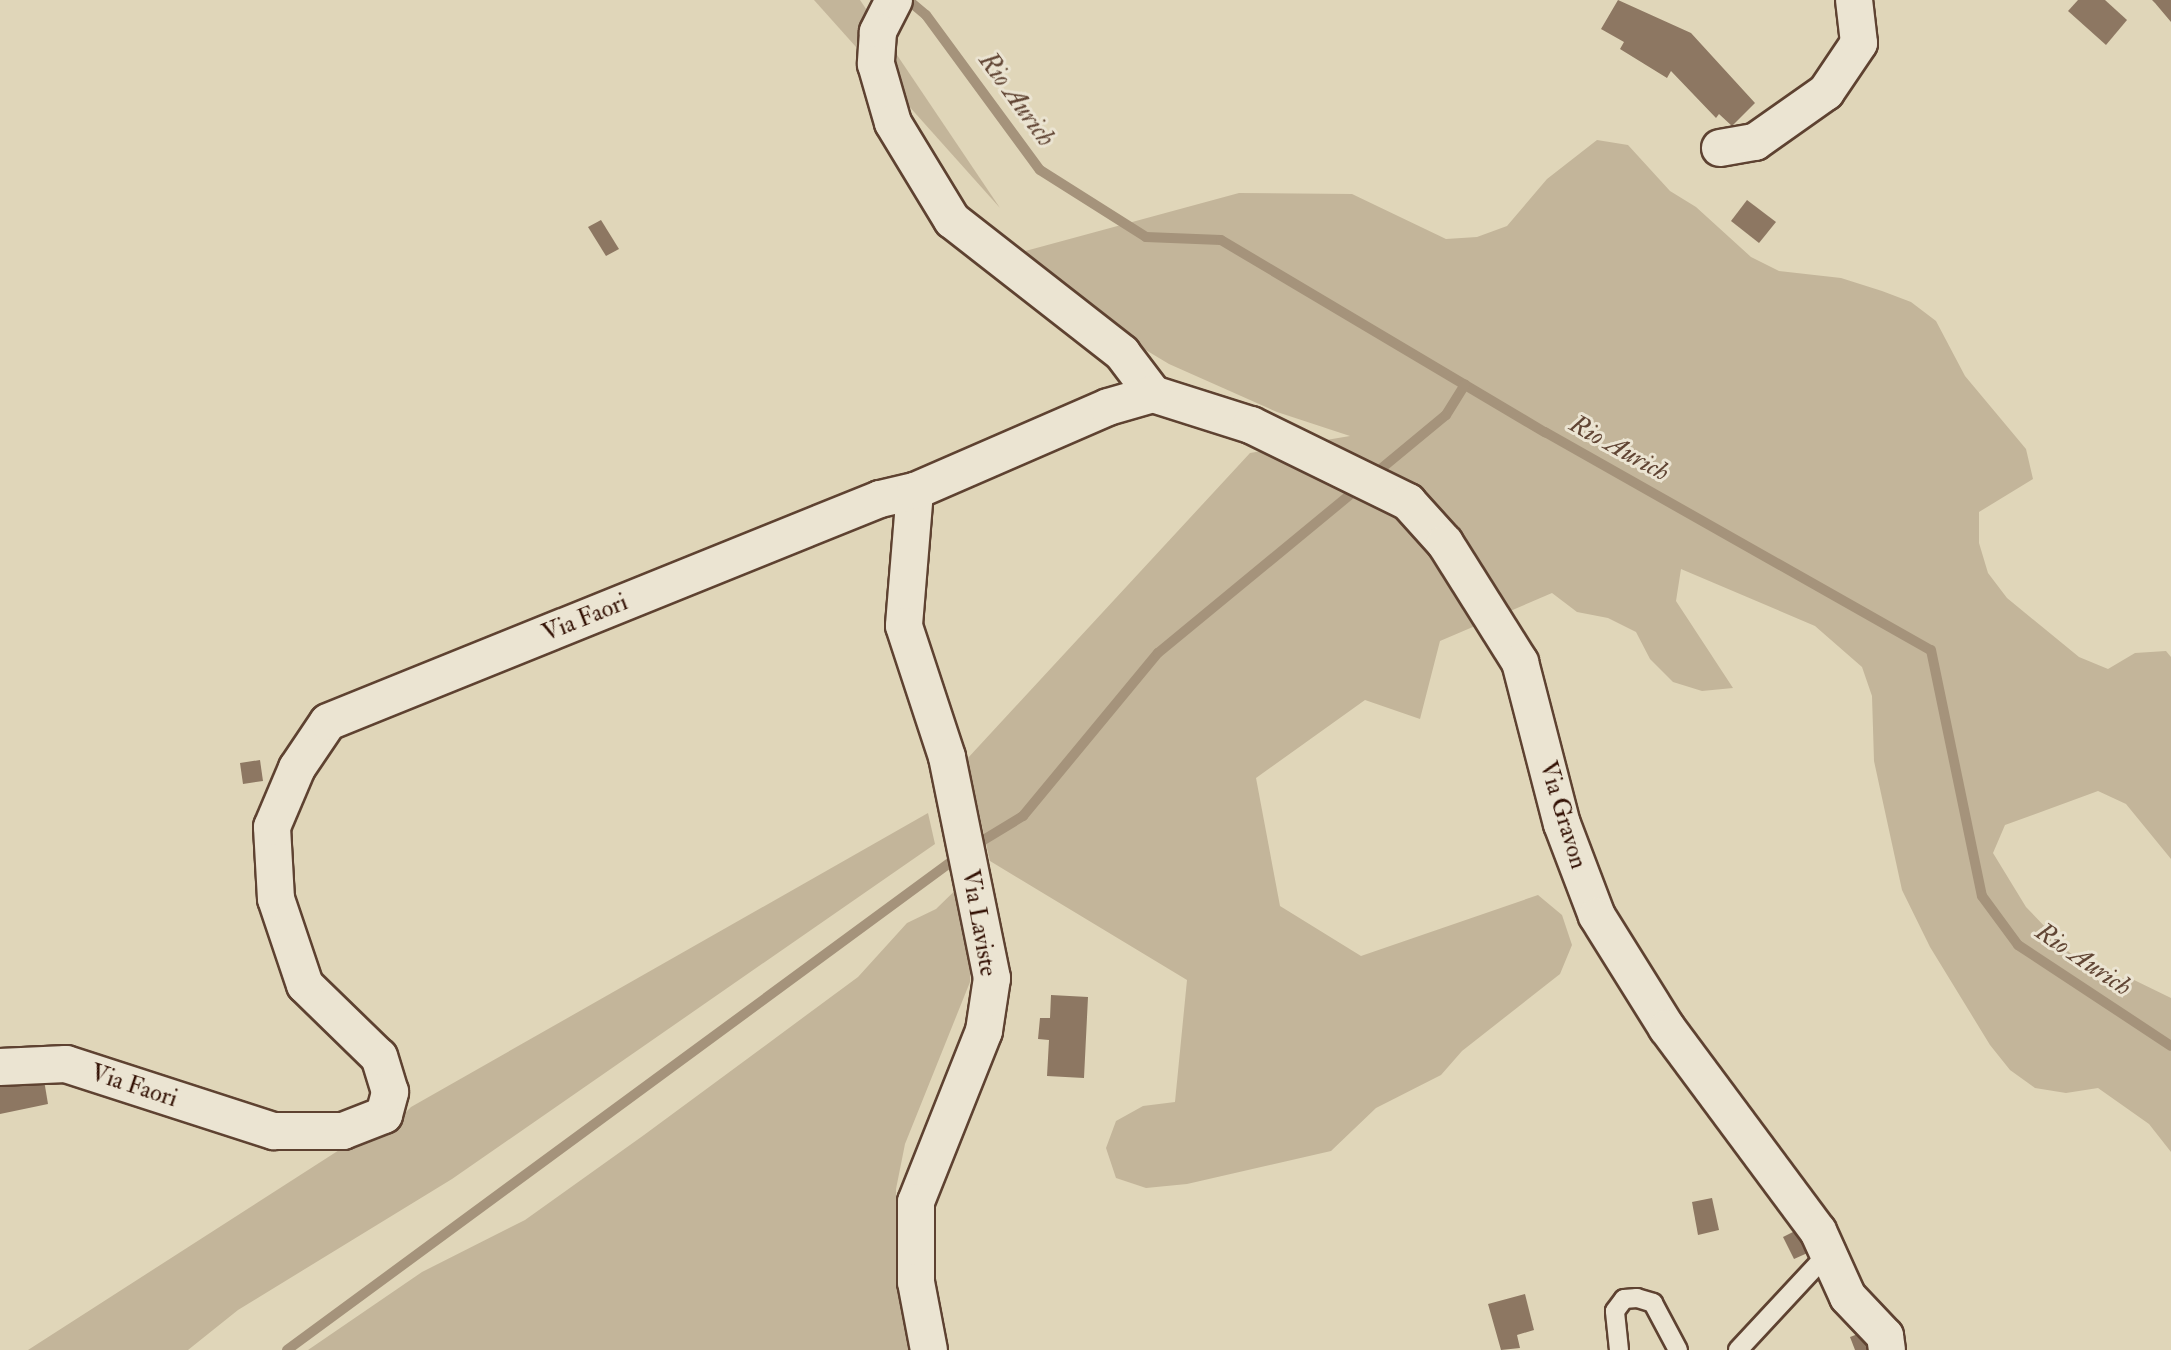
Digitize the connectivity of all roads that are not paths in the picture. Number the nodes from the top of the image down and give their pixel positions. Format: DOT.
graph roads {
  1 [pos="1854,0"];
  2 [pos="891,7"];
  3 [pos="1720,148"];
  4 [pos="1153,394"];
  5 [pos="915,491"];
  6 [pos="0,1067"];
  7 [pos="1828,1253"];
  8 [pos="929,1350"];
  9 [pos="1619,1350"];
  10 [pos="1678,1350"];
  11 [pos="1738,1350"];
  12 [pos="1887,1350"];
  1 -- 3 [label="street"];
  2 -- 4 [label="street"];
  4 -- 5 [label="street, Via Faori"];
  4 -- 7 [label="street, Via Gravon"];
  5 -- 6 [label="street, Via Faori"];
  5 -- 8 [label="street, Via Laviste"];
  7 -- 11 [label="lane"];
  7 -- 12 [label="street, Via Gravon"];
  9 -- 10 [label="lane"];
}
